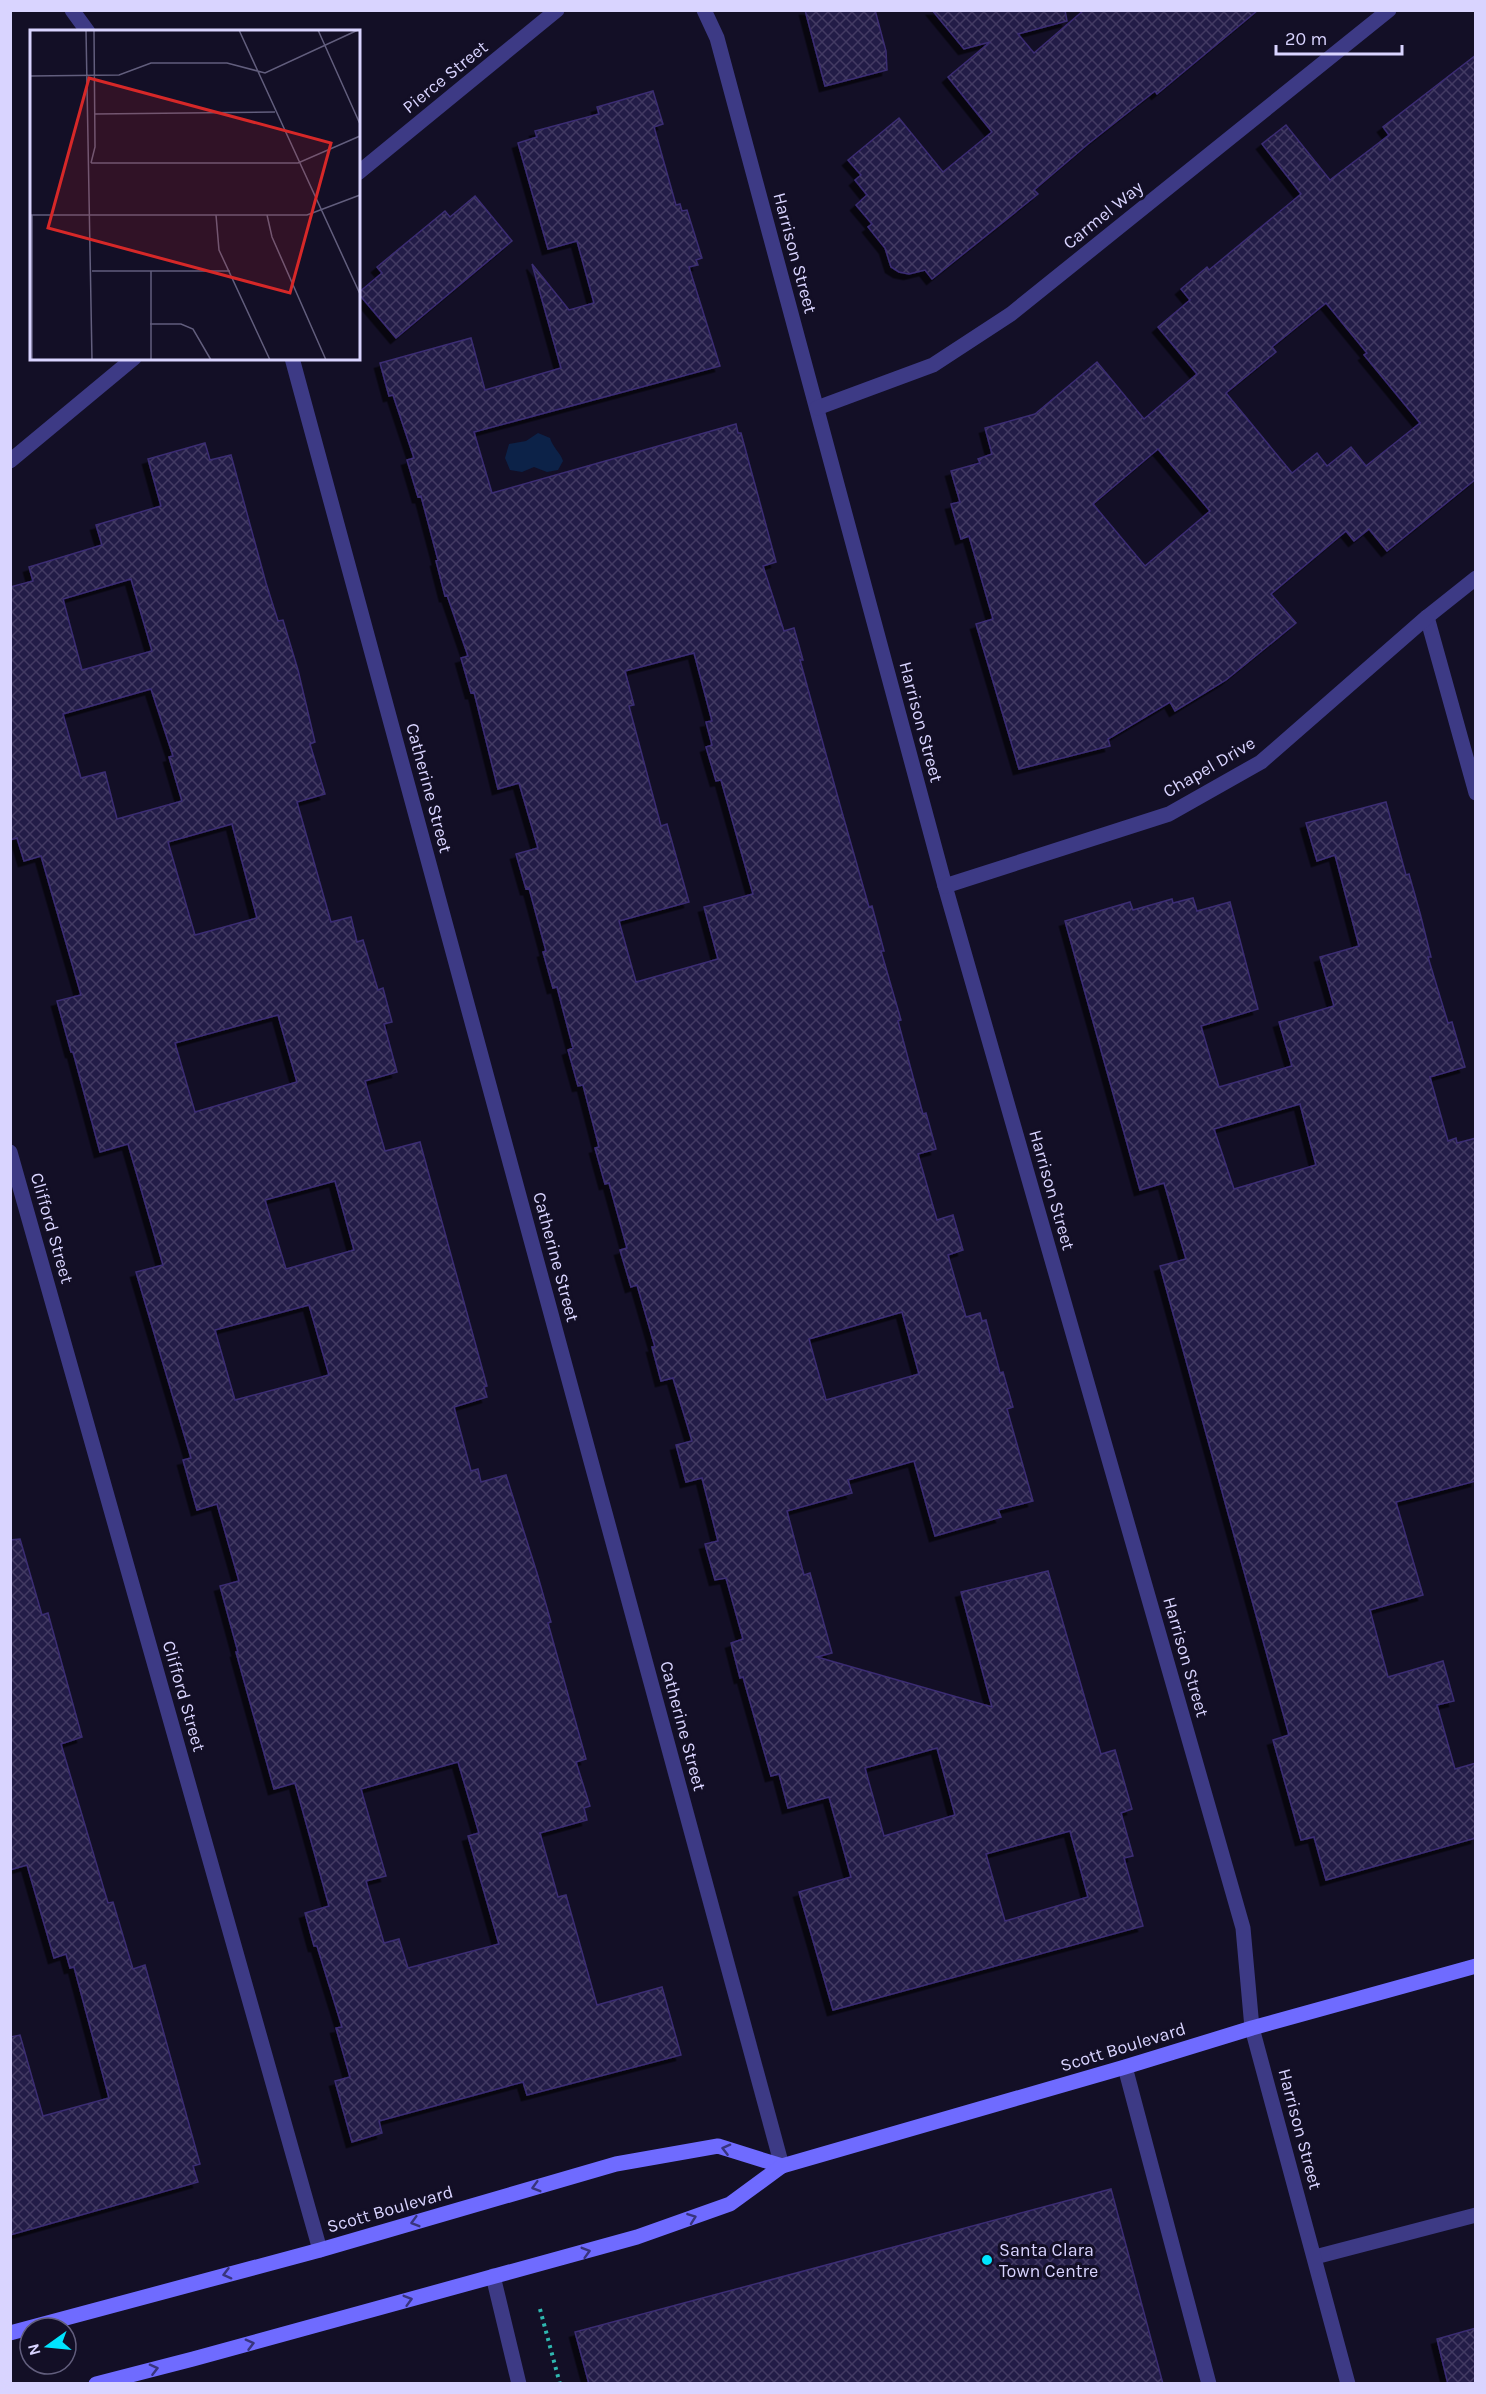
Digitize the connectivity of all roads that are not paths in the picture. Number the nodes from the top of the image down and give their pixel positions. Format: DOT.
graph roads {
  1 [pos="72,10"];
  2 [pos="557,10"];
  3 [pos="704,10"];
  4 [pos="1389,10"];
  5 [pos="87,30"];
  6 [pos="360,171"];
  7 [pos="132,360"];
  8 [pos="293,360"];
  9 [pos="817,408"];
  10 [pos="10,461"];
  11 [pos="1476,578"];
  12 [pos="1427,617"];
  13 [pos="1476,793"];
  14 [pos="945,886"];
  15 [pos="10,1152"];
  16 [pos="1476,1966"];
  17 [pos="1252,2028"];
  18 [pos="1125,2067"];
  19 [pos="782,2166"];
  20 [pos="1476,2215"];
  21 [pos="320,2250"];
  22 [pos="1315,2257"];
  23 [pos="493,2276"];
  24 [pos="10,2332"];
  25 [pos="96,2384"];
  26 [pos="519,2384"];
  27 [pos="1209,2384"];
  28 [pos="1348,2384"];
  1 -- 5 [label="street"];
  2 -- 6 [label="street, Pierce Street"];
  3 -- 9 [label="street, Harrison Street"];
  4 -- 9 [label="street, Carmel Way"];
  7 -- 10 [label="street"];
  8 -- 19 [label="street, Catherine Street"];
  9 -- 14 [label="street, Harrison Street"];
  11 -- 12 [label="street, Chapel Drive"];
  12 -- 13 [label="street"];
  12 -- 14 [label="street, Chapel Drive"];
  14 -- 17 [label="street, Harrison Street"];
  15 -- 21 [label="street, Clifford Street"];
  16 -- 17 [label="main road, Scott Boulevard"];
  17 -- 18 [label="main road, Scott Boulevard"];
  17 -- 22 [label="street, Harrison Street"];
  18 -- 19 [label="main road, Scott Boulevard"];
  18 -- 27 [label="street"];
  19 -- 21 [label="main road, Scott Boulevard, one-way"];
  23 -- 19 [label="main road, Scott Boulevard, one-way"];
  20 -- 22 [label="street"];
  21 -- 24 [label="main road, Scott Boulevard, one-way"];
  22 -- 28 [label="street, Harrison Street"];
  25 -- 23 [label="main road, Scott Boulevard, one-way"];
  23 -- 26 [label="street"];
}
